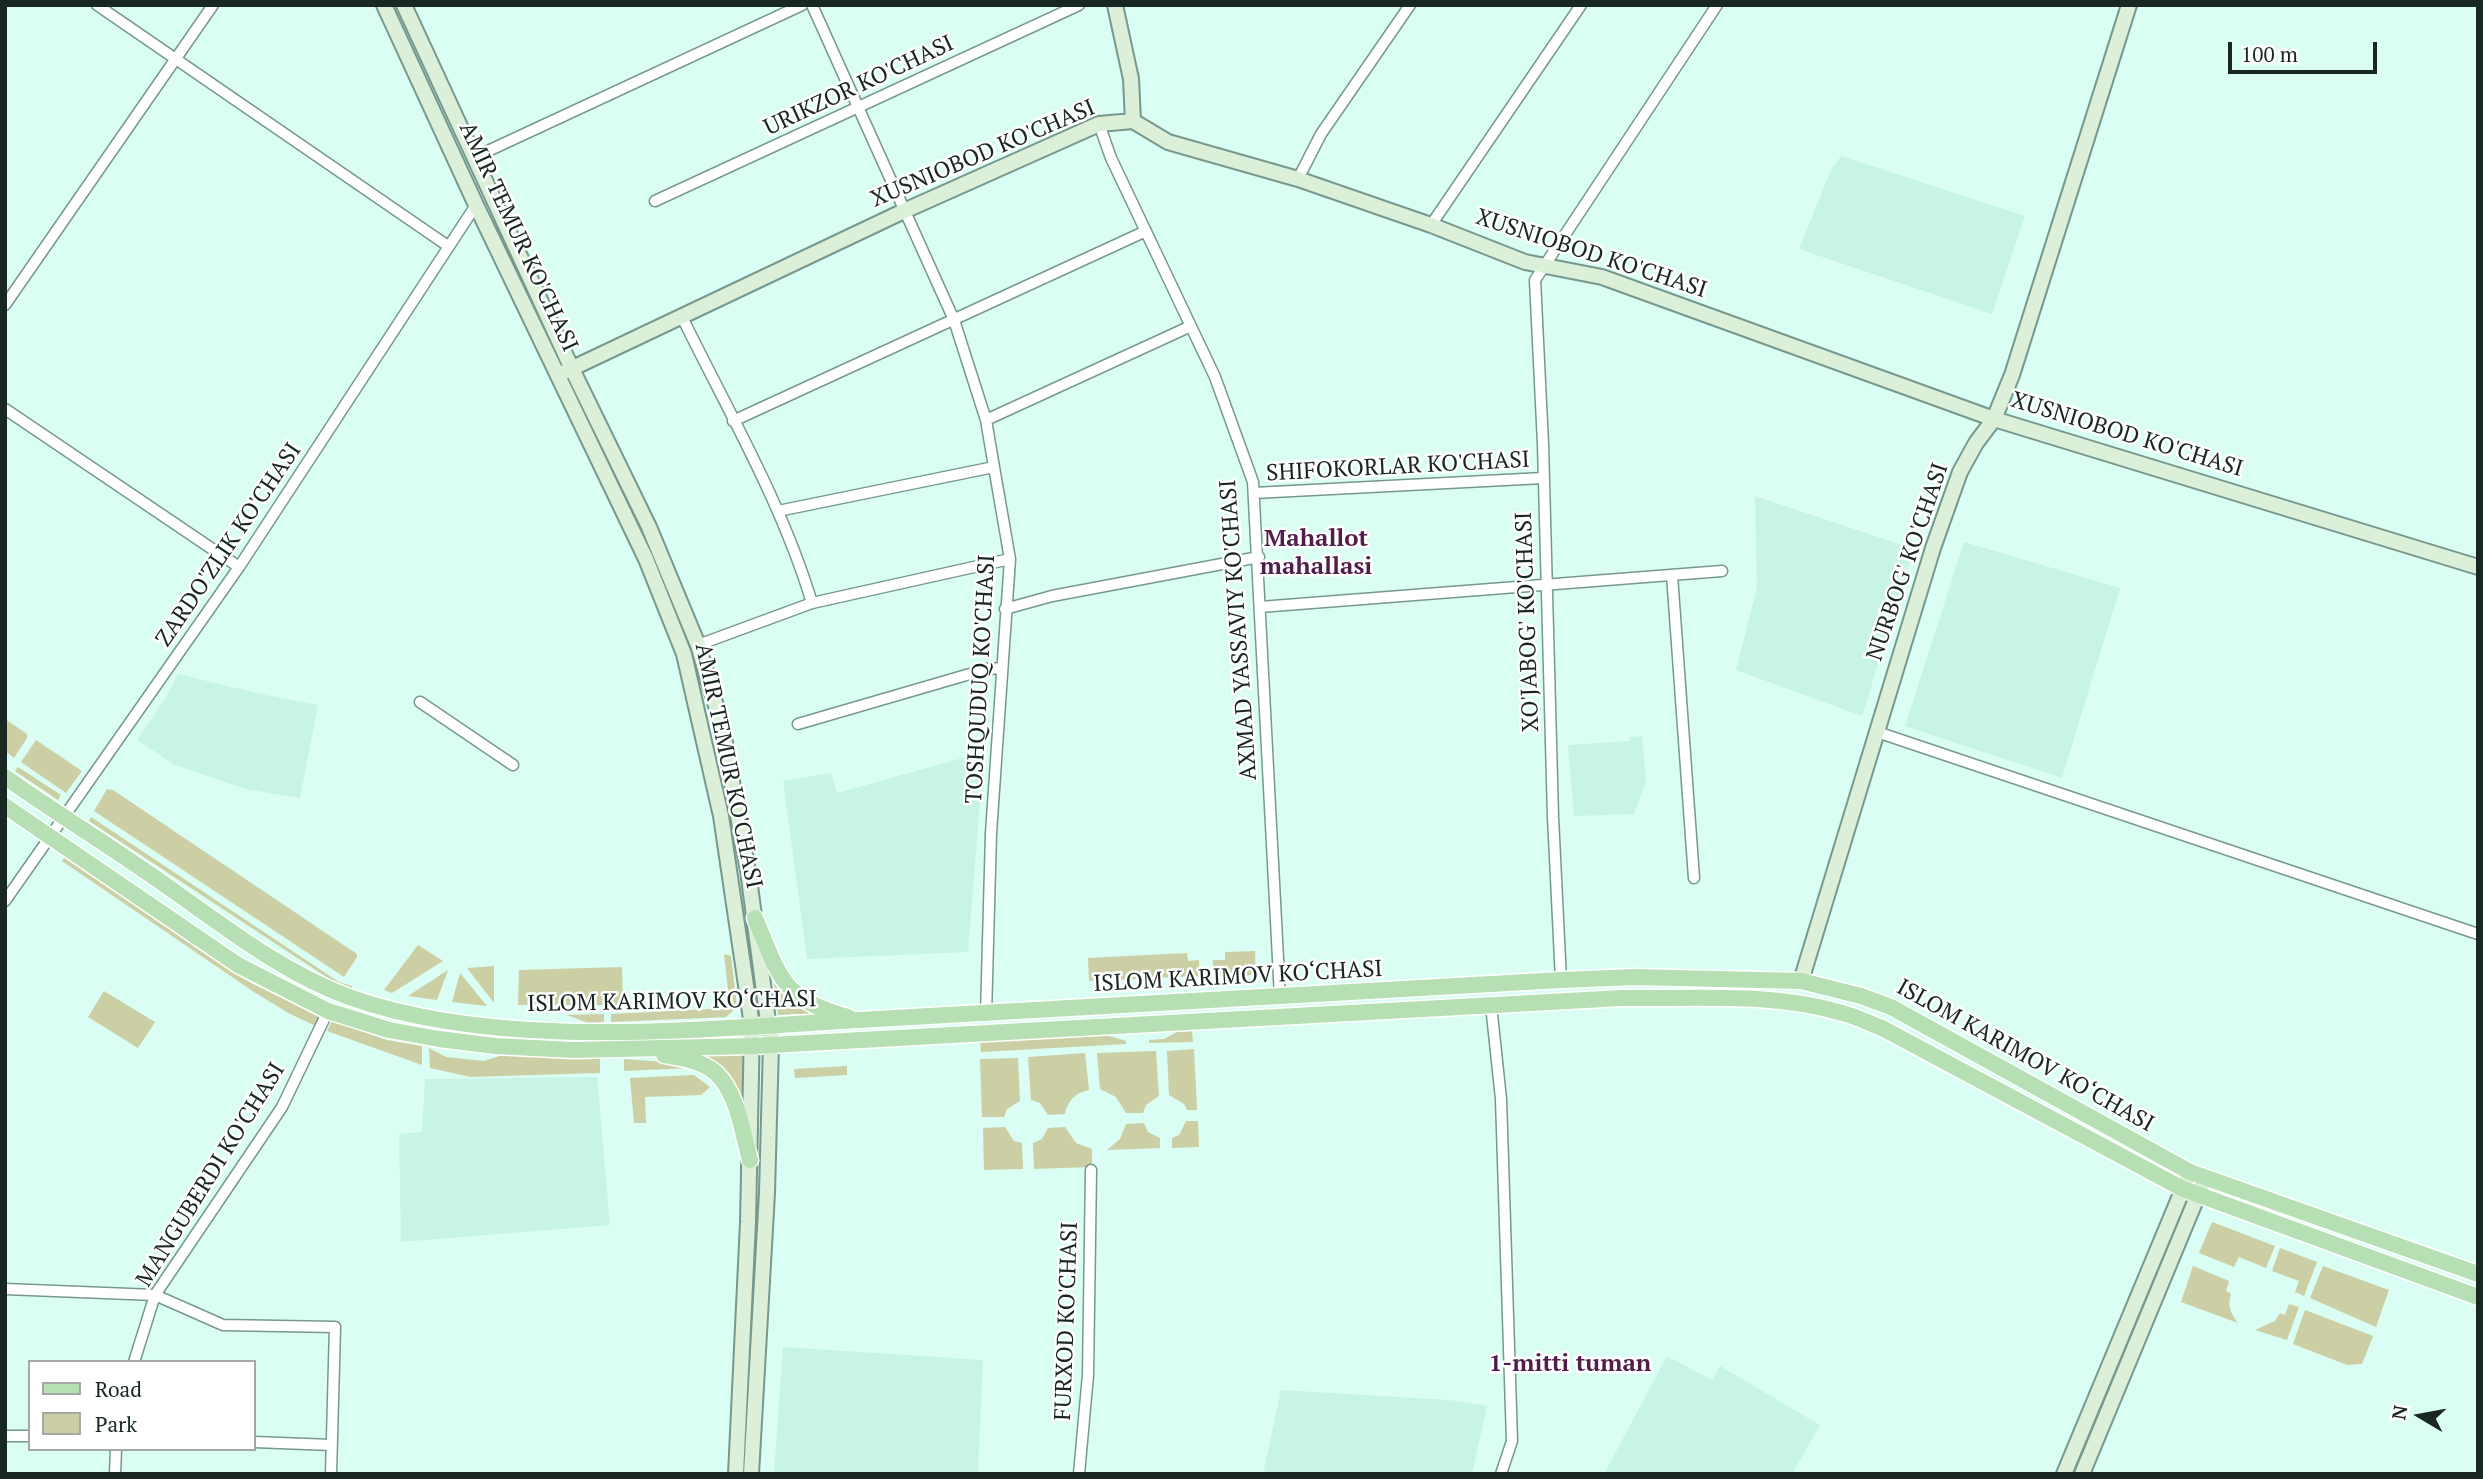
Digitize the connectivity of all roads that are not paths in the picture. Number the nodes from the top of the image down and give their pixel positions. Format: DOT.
graph roads {
  1 [pos="97,5"];
  2 [pos="213,5"];
  3 [pos="384,5"];
  4 [pos="404,5"];
  5 [pos="802,5"];
  6 [pos="812,5"];
  7 [pos="1079,5"];
  8 [pos="1115,5"];
  9 [pos="1410,5"];
  10 [pos="1581,5"];
  11 [pos="1717,5"];
  12 [pos="2129,5"];
  13 [pos="176,59"];
  14 [pos="858,108"];
  15 [pos="1133,121"];
  16 [pos="1099,124"];
  17 [pos="475,157"];
  18 [pos="1298,179"];
  19 [pos="655,201"];
  20 [pos="476,205"];
  21 [pos="904,211"];
  22 [pos="1431,225"];
  23 [pos="1146,231"];
  24 [pos="448,246"];
  25 [pos="1544,265"];
  26 [pos="5,305"];
  27 [pos="682,317"];
  28 [pos="954,320"];
  29 [pos="1191,326"];
  30 [pos="572,369"];
  31 [pos="558,375"];
  32 [pos="5,409"];
  33 [pos="1994,419"];
  34 [pos="986,420"];
  35 [pos="733,421"];
  36 [pos="994,467"];
  37 [pos="1544,478"];
  38 [pos="1254,493"];
  39 [pos="778,511"];
  40 [pos="1259,557"];
  41 [pos="1010,559"];
  42 [pos="239,567"];
  43 [pos="2478,567"];
  44 [pos="1721,571"];
  45 [pos="1672,575"];
  46 [pos="1546,584"];
  47 [pos="812,603"];
  48 [pos="1260,607"];
  49 [pos="1005,609"];
  50 [pos="698,645"];
  51 [pos="1002,668"];
  52 [pos="421,702"];
  53 [pos="798,724"];
  54 [pos="1877,732"];
  55 [pos="513,765"];
  56 [pos="5,777"];
  57 [pos="5,806"];
  58 [pos="62,817"];
  59 [pos="50,836"];
  60 [pos="1694,878"];
  61 [pos="5,901"];
  62 [pos="755,919"];
  63 [pos="2478,934"];
  64 [pos="1622,978"];
  65 [pos="1561,980"];
  66 [pos="1801,981"];
  67 [pos="1280,997"];
  68 [pos="1622,998"];
  69 [pos="1491,1006"];
  70 [pos="328,1011"];
  71 [pos="986,1015"];
  72 [pos="861,1020"];
  73 [pos="752,1026"];
  74 [pos="769,1026"];
  75 [pos="771,1044"];
  76 [pos="753,1046"];
  77 [pos="637,1049"];
  78 [pos="750,1160"];
  79 [pos="1091,1170"];
  80 [pos="2198,1175"];
  81 [pos="2190,1192"];
  82 [pos="2478,1274"];
  83 [pos="5,1289"];
  84 [pos="155,1295"];
  85 [pos="2478,1297"];
  86 [pos="135,1360"];
  87 [pos="5,1436"];
  88 [pos="28,1436"];
  89 [pos="256,1442"];
  90 [pos="332,1445"];
  91 [pos="116,1451"];
  92 [pos="115,1474"];
  93 [pos="331,1474"];
  94 [pos="736,1474"];
  95 [pos="751,1474"];
  96 [pos="1079,1474"];
  97 [pos="1501,1474"];
  98 [pos="2064,1474"];
  99 [pos="2082,1474"];
  1 -- 13 [label="street"];
  2 -- 13 [label="street"];
  3 -- 20 [label="main road, AMIR TEMUR KO'CHASI"];
  4 -- 17 [label="main road, AMIR TEMUR KO'CHASI"];
  5 -- 17 [label="street"];
  6 -- 14 [label="street, TOSHQUDUQ KO'CHASI"];
  7 -- 14 [label="street, URIKZOR KO'CHASI"];
  8 -- 15 [label="main road"];
  9 -- 18 [label="street"];
  10 -- 22 [label="street"];
  11 -- 25 [label="street, XO'JABOG' KO'CHASI"];
  12 -- 33 [label="main road, NURBOG' KO'CHASI"];
  13 -- 24 [label="street"];
  13 -- 26 [label="street"];
  14 -- 19 [label="street, URIKZOR KO'CHASI"];
  14 -- 21 [label="street, TOSHQUDUQ KO'CHASI"];
  15 -- 16 [label="main road, XUSNIOBOD KO'CHASI"];
  15 -- 18 [label="main road, XUSNIOBOD KO'CHASI"];
  16 -- 21 [label="main road, XUSNIOBOD KO'CHASI"];
  16 -- 23 [label="street, AXMAD YASSAVIY KO'CHASI"];
  17 -- 30 [label="main road, AMIR TEMUR KO'CHASI"];
  18 -- 22 [label="main road, XUSNIOBOD KO'CHASI"];
  20 -- 24 [label="street, ZARDO'ZLIK KO'CHASI"];
  20 -- 31 [label="main road, AMIR TEMUR KO'CHASI"];
  21 -- 27 [label="main road, XUSNIOBOD KO'CHASI"];
  21 -- 28 [label="street, TOSHQUDUQ KO'CHASI"];
  22 -- 25 [label="main road, XUSNIOBOD KO'CHASI"];
  23 -- 28 [label="street"];
  23 -- 29 [label="street, AXMAD YASSAVIY KO'CHASI"];
  24 -- 42 [label="street, ZARDO'ZLIK KO'CHASI"];
  25 -- 33 [label="main road, XUSNIOBOD KO'CHASI"];
  25 -- 37 [label="street, XO'JABOG' KO'CHASI"];
  27 -- 30 [label="main road, XUSNIOBOD KO'CHASI"];
  27 -- 35 [label="street"];
  28 -- 34 [label="street, TOSHQUDUQ KO'CHASI"];
  28 -- 35 [label="street"];
  29 -- 34 [label="street"];
  29 -- 38 [label="street, AXMAD YASSAVIY KO'CHASI"];
  30 -- 31 [label="main road, XUSNIOBOD KO'CHASI"];
  30 -- 50 [label="main road, AMIR TEMUR KO'CHASI"];
  31 -- 73 [label="main road, AMIR TEMUR KO'CHASI"];
  32 -- 42 [label="street"];
  33 -- 43 [label="main road, XUSNIOBOD KO'CHASI"];
  33 -- 54 [label="main road, NURBOG' KO'CHASI"];
  34 -- 36 [label="street, TOSHQUDUQ KO'CHASI"];
  35 -- 39 [label="street"];
  36 -- 39 [label="street"];
  36 -- 41 [label="street, TOSHQUDUQ KO'CHASI"];
  37 -- 38 [label="street, SHIFOKORLAR KO'CHASI"];
  37 -- 46 [label="street, XO'JABOG' KO'CHASI"];
  38 -- 40 [label="street, AXMAD YASSAVIY KO'CHASI"];
  39 -- 47 [label="street"];
  40 -- 48 [label="street, AXMAD YASSAVIY KO'CHASI"];
  40 -- 49 [label="street"];
  41 -- 47 [label="street"];
  41 -- 49 [label="street, TOSHQUDUQ KO'CHASI"];
  42 -- 58 [label="street, ZARDO'ZLIK KO'CHASI"];
  44 -- 45 [label="street"];
  45 -- 46 [label="street"];
  45 -- 60 [label="street"];
  46 -- 48 [label="street"];
  46 -- 65 [label="street, XO'JABOG' KO'CHASI"];
  47 -- 50 [label="street"];
  48 -- 67 [label="street, AXMAD YASSAVIY KO'CHASI"];
  49 -- 51 [label="street, TOSHQUDUQ KO'CHASI"];
  50 -- 62 [label="main road, AMIR TEMUR KO'CHASI"];
  51 -- 53 [label="street"];
  51 -- 71 [label="street, TOSHQUDUQ KO'CHASI"];
  52 -- 55 [label="street"];
  54 -- 63 [label="street"];
  54 -- 66 [label="main road, NURBOG' KO'CHASI"];
  56 -- 58 [label="main road, ISLOM KARIMOV KO‘CHASI"];
  57 -- 59 [label="main road, ISLOM KARIMOV KO‘CHASI"];
  58 -- 59 [label="street, ZARDO'ZLIK KO'CHASI"];
  58 -- 73 [label="main road, ISLOM KARIMOV KO‘CHASI"];
  59 -- 61 [label="street, ZARDO'ZLIK KO'CHASI"];
  59 -- 70 [label="main road, ISLOM KARIMOV KO‘CHASI"];
  62 -- 72 [label="main road"];
  62 -- 74 [label="main road, AMIR TEMUR KO'CHASI"];
  64 -- 65 [label="main road, ISLOM KARIMOV KO‘CHASI"];
  64 -- 66 [label="main road, ISLOM KARIMOV KO‘CHASI"];
  64 -- 68 [label="main road"];
  65 -- 67 [label="main road, ISLOM KARIMOV KO‘CHASI"];
  66 -- 80 [label="main road, ISLOM KARIMOV KO‘CHASI"];
  67 -- 71 [label="main road, ISLOM KARIMOV KO‘CHASI"];
  68 -- 69 [label="main road, ISLOM KARIMOV KO‘CHASI"];
  68 -- 81 [label="main road, ISLOM KARIMOV KO‘CHASI"];
  69 -- 75 [label="main road, ISLOM KARIMOV KO‘CHASI"];
  69 -- 97 [label="street"];
  70 -- 77 [label="main road, ISLOM KARIMOV KO‘CHASI"];
  70 -- 84 [label="street, MANGUBERDI KO'CHASI"];
  71 -- 72 [label="main road, ISLOM KARIMOV KO‘CHASI"];
  72 -- 74 [label="main road, ISLOM KARIMOV KO‘CHASI"];
  73 -- 74 [label="main road, ISLOM KARIMOV KO‘CHASI"];
  73 -- 76 [label="main road, AMIR TEMUR KO'CHASI"];
  74 -- 75 [label="main road, AMIR TEMUR KO'CHASI"];
  75 -- 76 [label="main road, ISLOM KARIMOV KO‘CHASI"];
  75 -- 95 [label="main road, AMIR TEMUR KO'CHASI"];
  76 -- 77 [label="main road, ISLOM KARIMOV KO‘CHASI"];
  76 -- 78 [label="main road, AMIR TEMUR KO'CHASI"];
  77 -- 78 [label="main road"];
  78 -- 94 [label="main road, AMIR TEMUR KO'CHASI"];
  79 -- 96 [label="street, FURXOD KO'CHASI"];
  80 -- 81 [label="main road"];
  80 -- 82 [label="main road, ISLOM KARIMOV KO‘CHASI"];
  81 -- 85 [label="main road, ISLOM KARIMOV KO‘CHASI"];
  81 -- 98 [label="main road"];
  81 -- 99 [label="main road"];
  83 -- 84 [label="street"];
  84 -- 86 [label="street, MANGUBERDI KO'CHASI"];
  84 -- 90 [label="street"];
  87 -- 88 [label="street"];
  89 -- 90 [label="street"];
  90 -- 93 [label="street"];
  91 -- 92 [label="street"];
}
